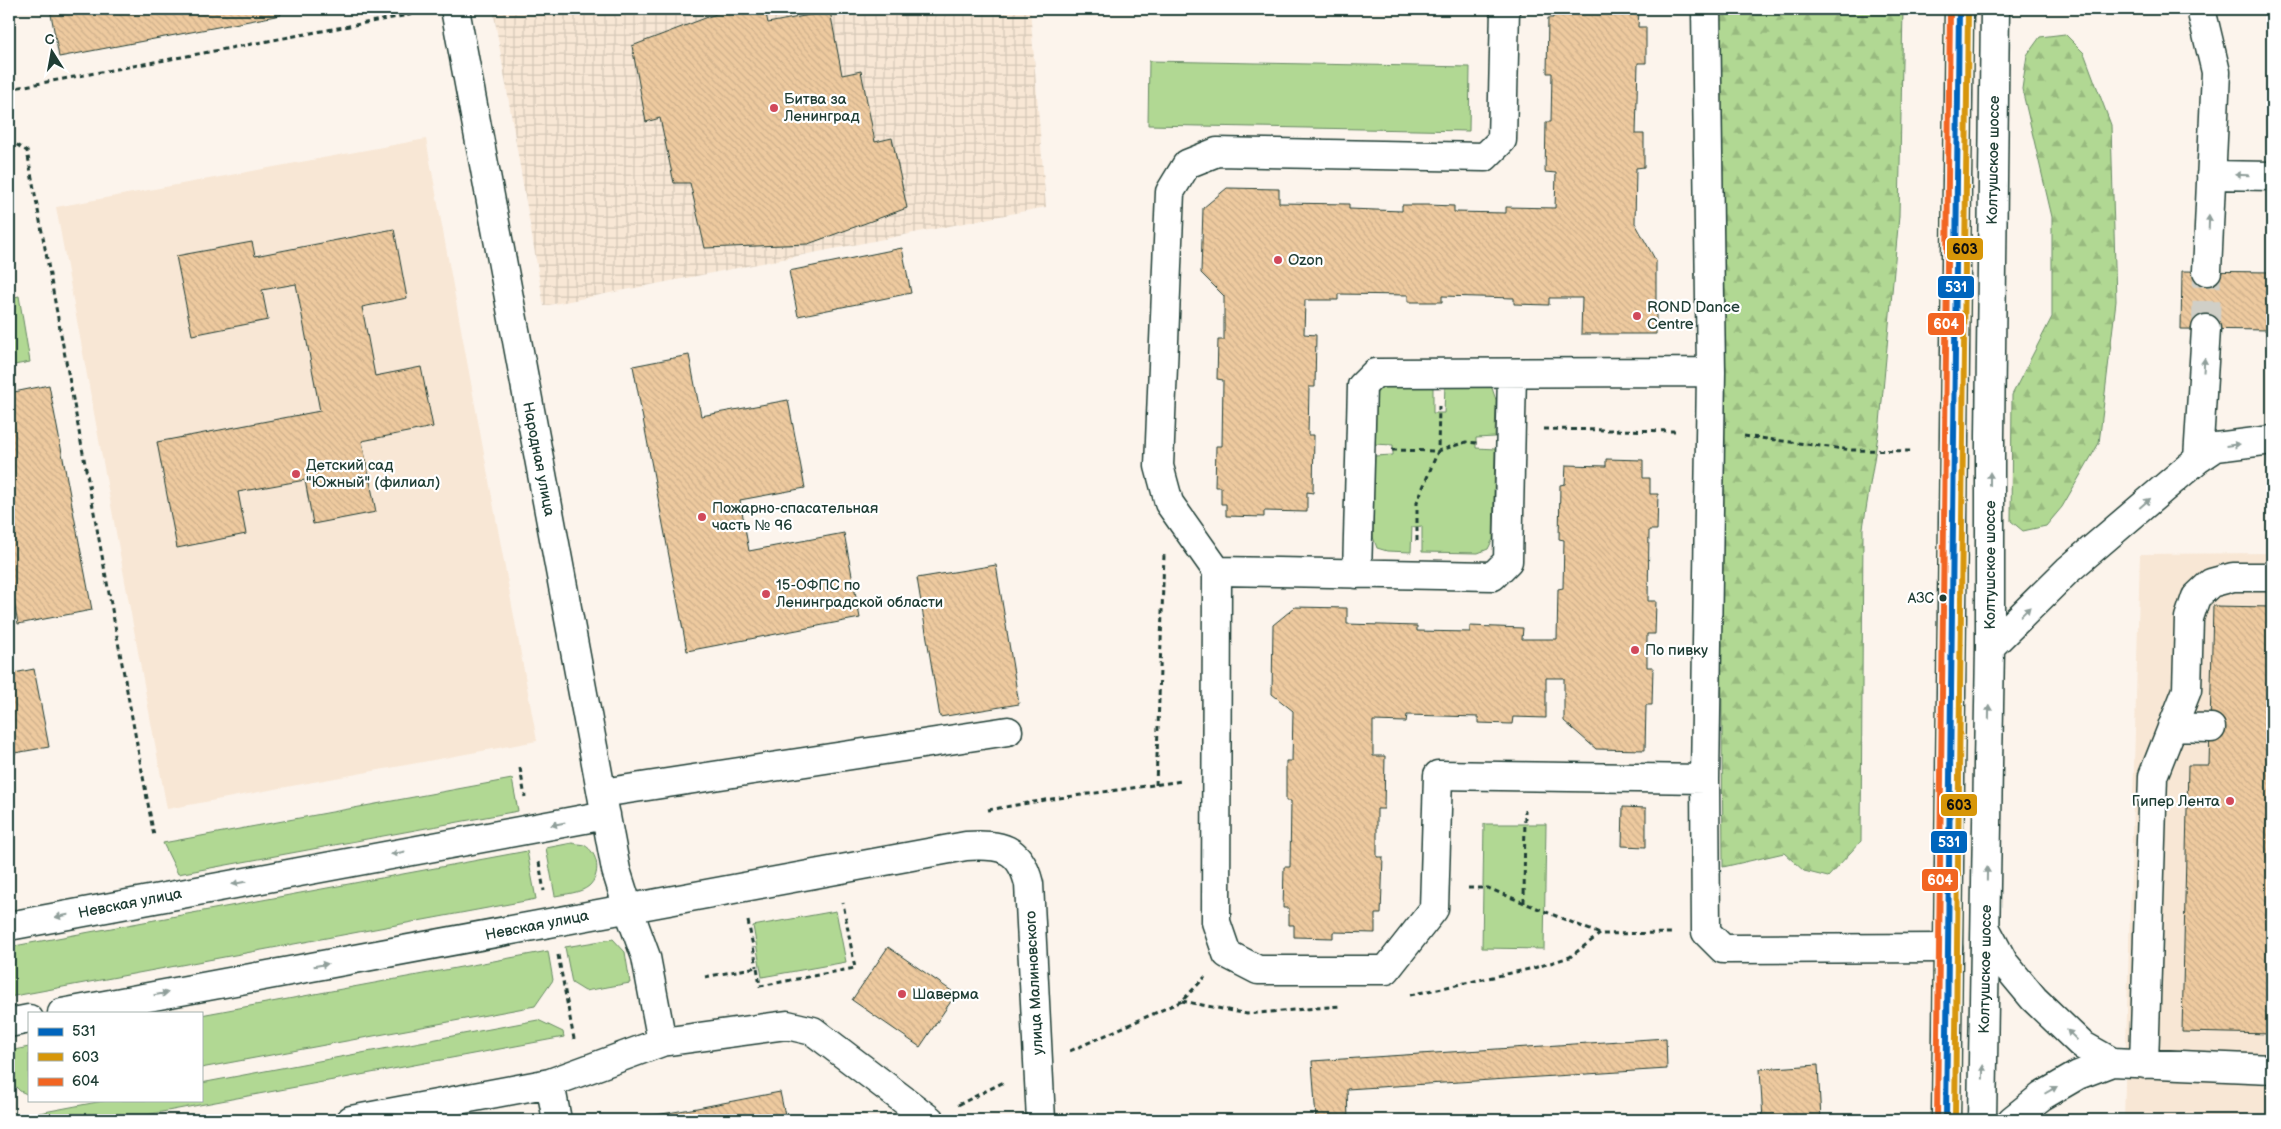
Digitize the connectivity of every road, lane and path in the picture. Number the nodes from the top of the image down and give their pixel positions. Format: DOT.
graph roads {
  1 [pos="455,9"];
  2 [pos="1505,9"];
  3 [pos="1706,9"];
  4 [pos="1959,9"];
  5 [pos="1995,9"];
  6 [pos="2201,9"];
  7 [pos="419,13"];
  8 [pos="9,89"];
  9 [pos="9,140"];
  10 [pos="2211,175"];
  11 [pos="2272,176"];
  12 [pos="2207,271"];
  13 [pos="2206,329"];
  14 [pos="1711,372"];
  15 [pos="1439,373"];
  16 [pos="1512,373"];
  17 [pos="1710,431"];
  18 [pos="1511,436"];
  19 [pos="2272,440"];
  20 [pos="1360,450"];
  21 [pos="1438,451"];
  22 [pos="1912,451"];
  23 [pos="2198,459"];
  24 [pos="1169,503"];
  25 [pos="1217,571"];
  26 [pos="1357,574"];
  27 [pos="1416,574"];
  28 [pos="2272,577"];
  29 [pos="1990,647"];
  30 [pos="2172,726"];
  31 [pos="2211,728"];
  32 [pos="1008,732"];
  33 [pos="520,768"];
  34 [pos="1218,776"];
  35 [pos="1526,777"];
  36 [pos="1705,779"];
  37 [pos="1156,784"];
  38 [pos="526,801"];
  39 [pos="604,804"];
  40 [pos="987,810"];
  41 [pos="154,836"];
  42 [pos="1012,851"];
  43 [pos="538,859"];
  44 [pos="1435,888"];
  45 [pos="545,898"];
  46 [pos="1524,903"];
  47 [pos="834,904"];
  48 [pos="628,908"];
  49 [pos="757,918"];
  50 [pos="9,926"];
  51 [pos="1986,929"];
  52 [pos="1706,932"];
  53 [pos="1948,948"];
  54 [pos="556,949"];
  55 [pos="1227,954"];
  56 [pos="757,967"];
  57 [pos="705,977"];
  58 [pos="67,1012"];
  59 [pos="28,1019"];
  60 [pos="9,1023"];
  61 [pos="662,1042"];
  62 [pos="2112,1062"];
  63 [pos="2144,1064"];
  64 [pos="1038,1065"];
  65 [pos="2272,1070"];
  66 [pos="580,1072"];
  67 [pos="550,1083"];
  68 [pos="930,1119"];
  69 [pos="351,1120"];
  70 [pos="557,1120"];
  71 [pos="1041,1120"];
  72 [pos="1946,1120"];
  73 [pos="1982,1120"];
  74 [pos="2012,1120"];
  1 -- 39 [label="street, Народная улица"];
  2 -- 24 [label="street"];
  3 -- 14 [label="street"];
  4 -- 53 [label="main road"];
  29 -- 5 [label="street, Колтушское шоссе, one-way"];
  6 -- 10 [label="street"];
  7 -- 8 [label="path"];
  9 -- 41 [label="path"];
  11 -- 10 [label="street, one-way"];
  12 -- 10 [label="street, one-way"];
  23 -- 13 [label="street, one-way"];
  14 -- 16 [label="street"];
  14 -- 17 [label="street"];
  15 -- 16 [label="street"];
  15 -- 20 [label="street"];
  15 -- 21 [label="path"];
  16 -- 18 [label="street"];
  17 -- 18 [label="path"];
  17 -- 22 [label="path"];
  17 -- 36 [label="street"];
  18 -- 21 [label="path"];
  18 -- 27 [label="street"];
  23 -- 19 [label="street, one-way"];
  20 -- 21 [label="path"];
  20 -- 26 [label="street"];
  21 -- 27 [label="path"];
  29 -- 23 [label="street, one-way"];
  24 -- 25 [label="street"];
  24 -- 37 [label="path"];
  25 -- 26 [label="street"];
  25 -- 34 [label="street"];
  26 -- 27 [label="street"];
  28 -- 30 [label="street"];
  51 -- 29 [label="street, Колтушское шоссе, one-way"];
  30 -- 31 [label="street"];
  30 -- 63 [label="street"];
  32 -- 39 [label="street, Невская улица"];
  33 -- 38 [label="path"];
  34 -- 37 [label="path"];
  34 -- 55 [label="street"];
  35 -- 36 [label="street"];
  35 -- 44 [label="street"];
  35 -- 46 [label="path"];
  36 -- 52 [label="street"];
  37 -- 40 [label="path"];
  39 -- 48 [label="street, Народная улица"];
  39 -- 50 [label="street, Невская улица, one-way"];
  42 -- 48 [label="street, Невская улица"];
  42 -- 64 [label="street, улица Малиновского"];
  43 -- 45 [label="path"];
  44 -- 46 [label="path"];
  44 -- 55 [label="street"];
  46 -- 52 [label="path"];
  47 -- 56 [label="path"];
  58 -- 48 [label="street, Невская улица, one-way"];
  48 -- 61 [label="street, Народная улица"];
  49 -- 56 [label="path"];
  62 -- 51 [label="street, one-way"];
  73 -- 51 [label="street, Колтушское шоссе, one-way"];
  52 -- 53 [label="street"];
  53 -- 72 [label="main road"];
  54 -- 66 [label="path"];
  55 -- 64 [label="path"];
  56 -- 57 [label="path"];
  59 -- 60 [label="street"];
  61 -- 66 [label="street"];
  61 -- 68 [label="street"];
  62 -- 63 [label="street"];
  74 -- 62 [label="street, one-way"];
  63 -- 65 [label="street"];
  64 -- 68 [label="path"];
  64 -- 71 [label="street, улица Малиновского"];
  66 -- 67 [label="street"];
  67 -- 69 [label="street"];
  67 -- 70 [label="street"];
}
